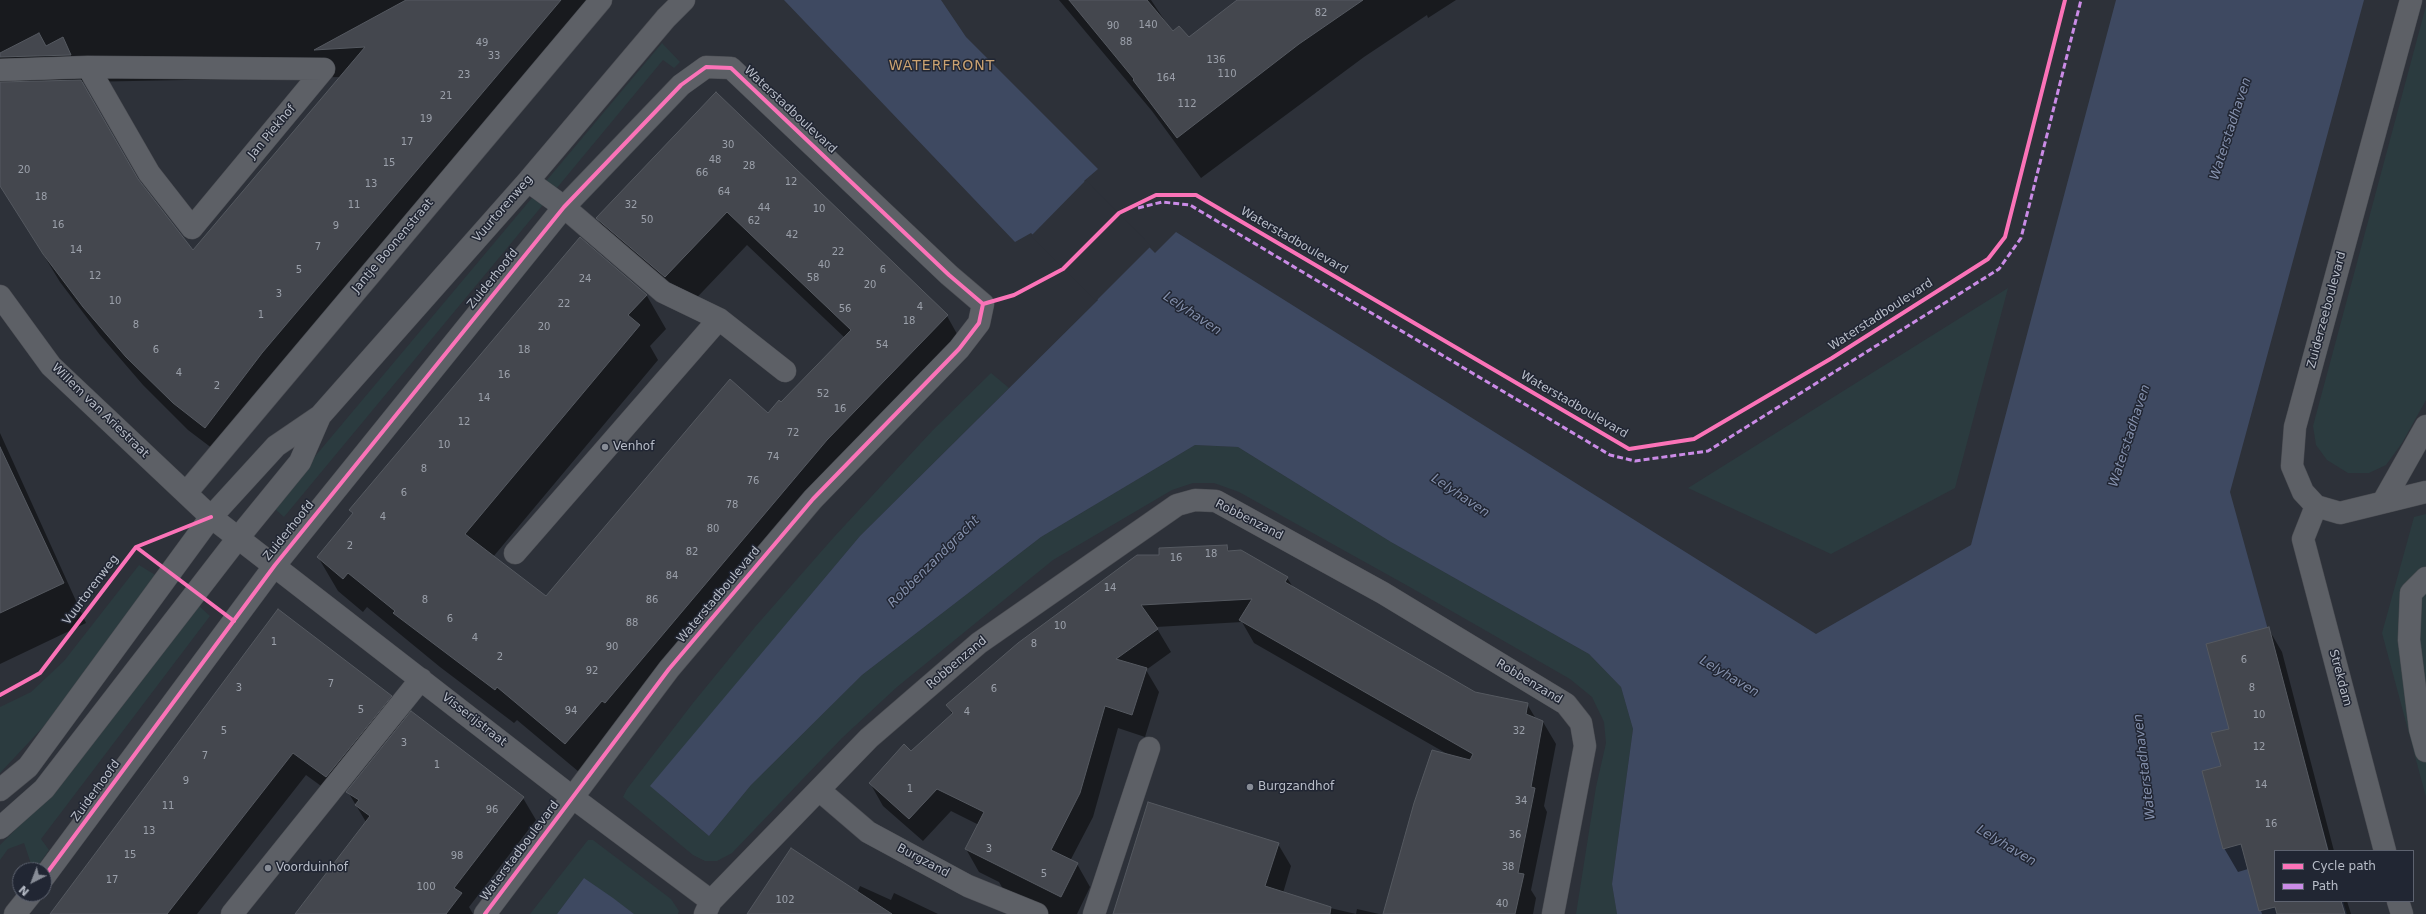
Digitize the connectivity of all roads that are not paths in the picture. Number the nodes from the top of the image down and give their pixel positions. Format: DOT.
graph roads {
  1 [pos="602,0"];
  2 [pos="684,0"];
  3 [pos="2411,0"];
  4 [pos="88,67"];
  5 [pos="0,70"];
  6 [pos="528,181"];
  7 [pos="564,207"];
  8 [pos="0,296"];
  9 [pos="719,319"];
  10 [pos="785,372"];
  11 [pos="320,416"];
  12 [pos="2426,426"];
  13 [pos="2426,492"];
  14 [pos="186,493"];
  15 [pos="2383,502"];
  16 [pos="2316,506"];
  17 [pos="211,517"];
  18 [pos="238,538"];
  19 [pos="515,553"];
  20 [pos="275,564"];
  21 [pos="2426,578"];
  22 [pos="421,679"];
  23 [pos="1149,748"];
  24 [pos="2426,751"];
  25 [pos="0,790"];
  26 [pos="819,790"];
  27 [pos="572,797"];
  28 [pos="0,828"];
  29 [pos="2385,850"];
  30 [pos="52,866"];
  31 [pos="25,902"];
  32 [pos="2398,902"];
  33 [pos="708,908"];
  34 [pos="15,914"];
  35 [pos="232,914"];
  36 [pos="485,914"];
  37 [pos="1037,914"];
  38 [pos="1094,914"];
  39 [pos="1553,914"];
  40 [pos="2402,914"];
  1 -- 14 [label="street, Jantje Boonenstraat"];
  2 -- 6 [label="street, Vuurtorenweg"];
  3 -- 16 [label="street, Zuiderzeeboulevard"];
  4 -- 4 [label="street, Jan Piekhof"];
  4 -- 5 [label="street, Jan Piekhof"];
  6 -- 7 [label="street"];
  6 -- 11 [label="street, Vuurtorenweg"];
  7 -- 9 [label="street"];
  7 -- 20 [label="street, Zuiderhoofd"];
  7 -- 27 [label="street, Waterstadboulevard"];
  8 -- 14 [label="street, Willem van Ariestraat"];
  9 -- 10 [label="street"];
  9 -- 19 [label="street"];
  11 -- 17 [label="street, Vuurtorenweg"];
  11 -- 18 [label="street, Vuurtorenweg"];
  12 -- 15 [label="street"];
  13 -- 15 [label="street"];
  14 -- 17 [label="street, Willem van Ariestraat"];
  15 -- 16 [label="street"];
  16 -- 29 [label="street, Strekdam"];
  17 -- 18 [label="street, Willem van Ariestraat"];
  17 -- 25 [label="street, Vuurtorenweg"];
  18 -- 20 [label="street, Visserijstraat"];
  18 -- 28 [label="street, Vuurtorenweg"];
  20 -- 22 [label="street, Visserijstraat"];
  20 -- 30 [label="street, Zuiderhoofd"];
  21 -- 24 [label="street"];
  22 -- 27 [label="street, Visserijstraat"];
  22 -- 35 [label="street"];
  23 -- 38 [label="street"];
  26 -- 33 [label="street, Robbenzand"];
  26 -- 37 [label="street, Burgzand"];
  26 -- 39 [label="street, Robbenzand"];
  27 -- 33 [label="street, Visserijstraat"];
  27 -- 36 [label="street, Waterstadboulevard"];
  31 -- 34 [label="street"];
  32 -- 40 [label="street"];
}
